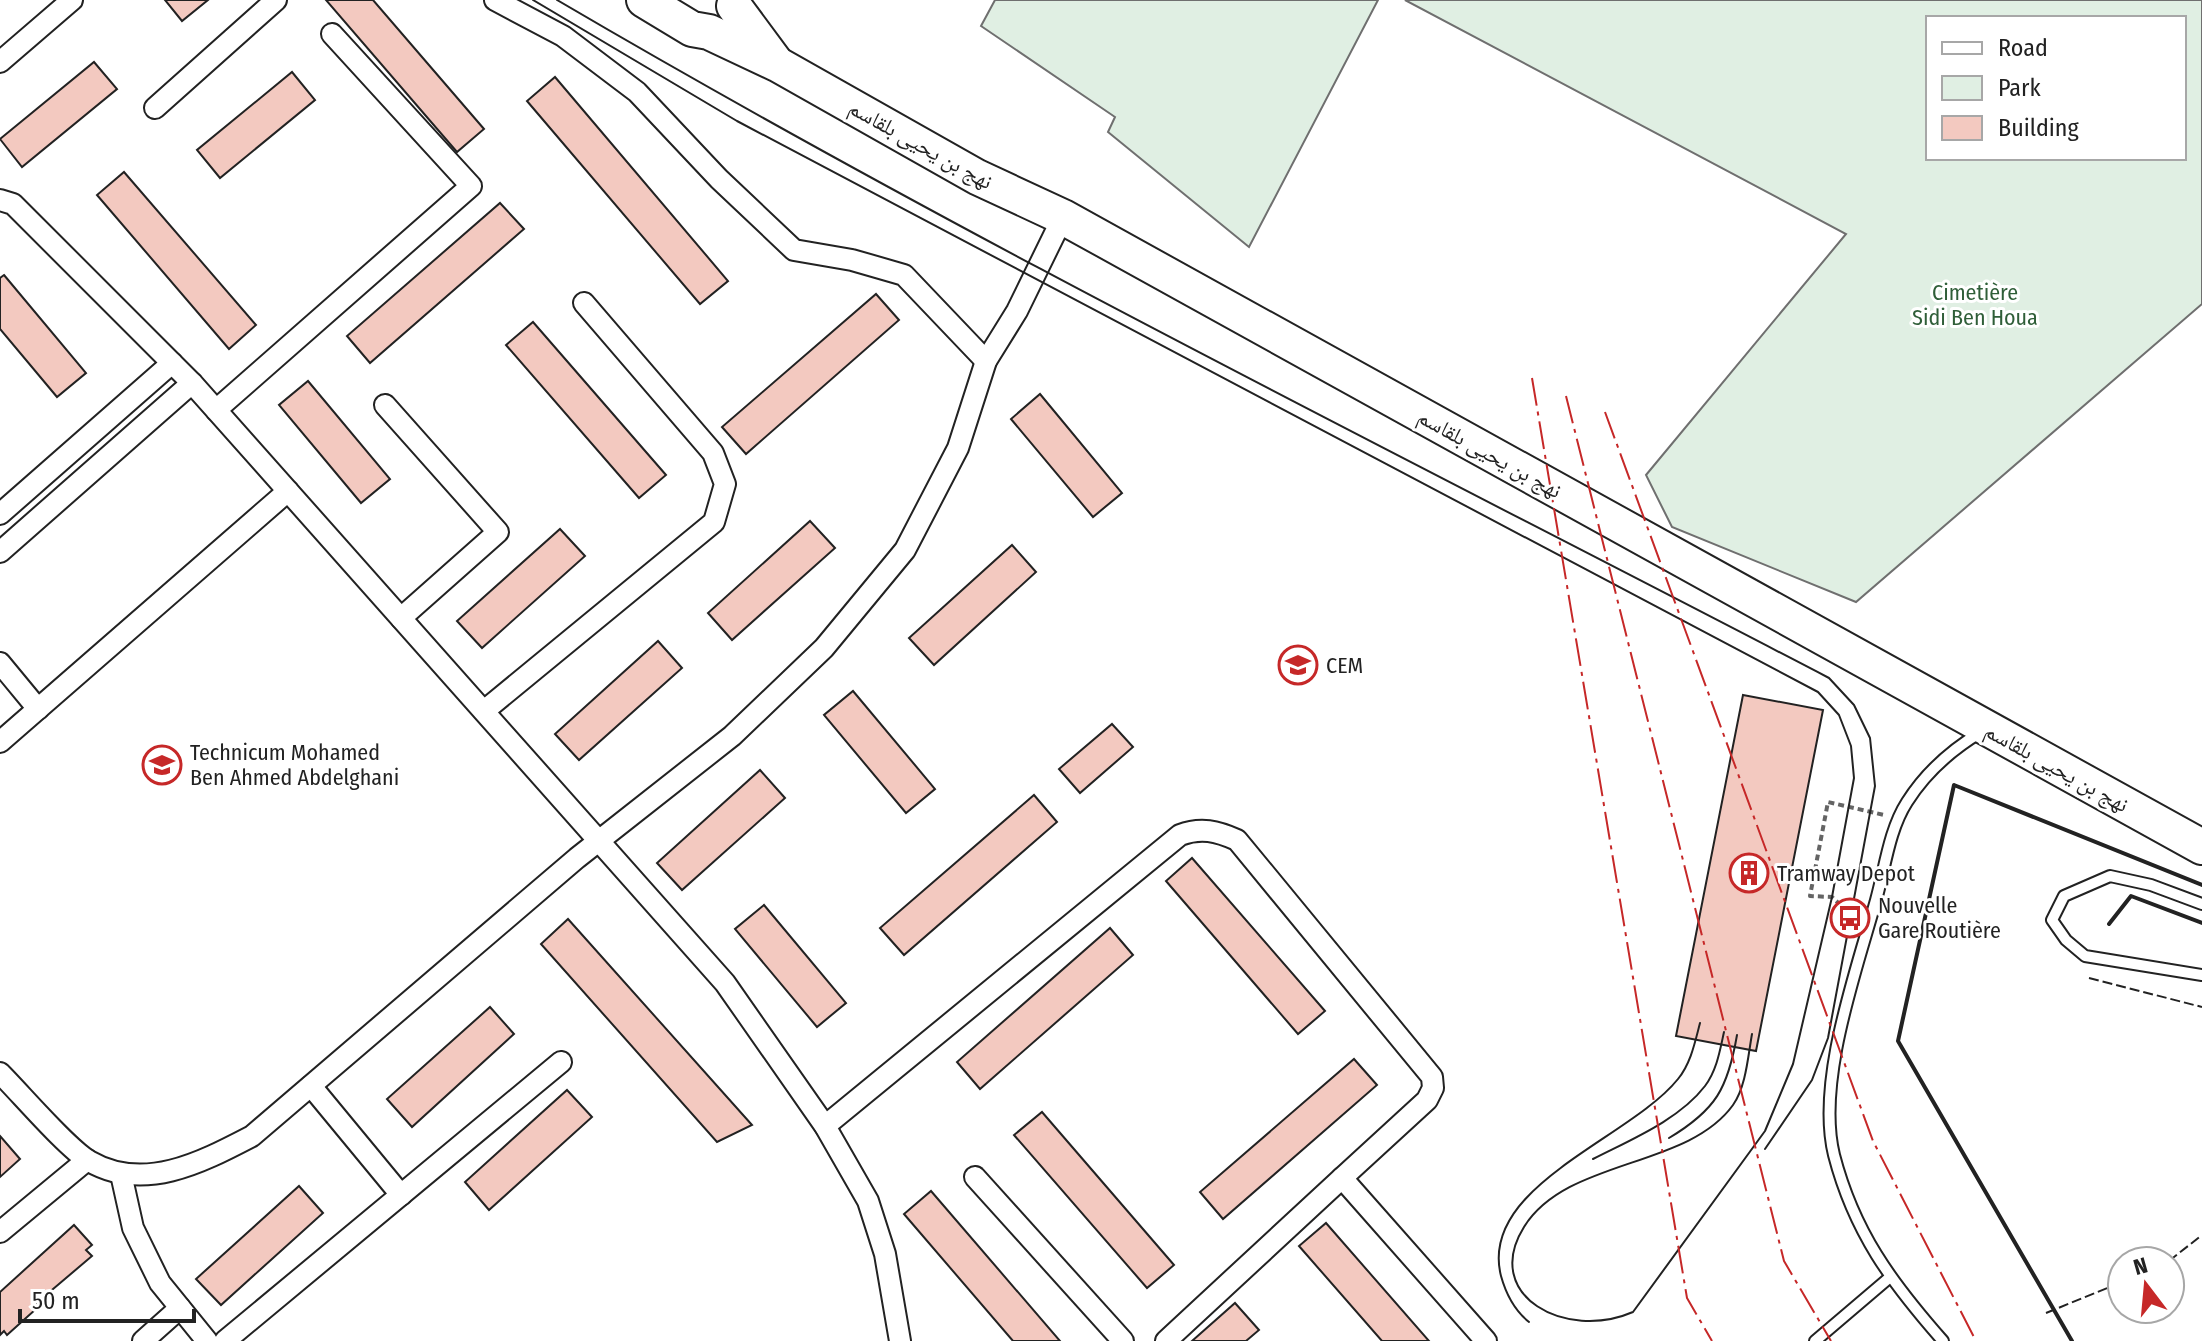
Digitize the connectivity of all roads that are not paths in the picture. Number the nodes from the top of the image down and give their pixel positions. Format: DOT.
graph roads {
  1 [pos="72,0"];
  2 [pos="276,0"];
  3 [pos="495,0"];
  4 [pos="644,0"];
  5 [pos="734,3"];
  6 [pos="709,32"];
  7 [pos="332,34"];
  8 [pos="0,62"];
  9 [pos="777,64"];
  10 [pos="155,108"];
  11 [pos="0,200"];
  12 [pos="1063,217"];
  13 [pos="584,303"];
  14 [pos="986,361"];
  15 [pos="172,363"];
  16 [pos="192,383"];
  17 [pos="385,405"];
  18 [pos="216,410"];
  19 [pos="288,491"];
  20 [pos="0,514"];
  21 [pos="0,552"];
  22 [pos="401,618"];
  23 [pos="0,663"];
  24 [pos="38,709"];
  25 [pos="484,711"];
  26 [pos="1987,728"];
  27 [pos="0,742"];
  28 [pos="599,841"];
  29 [pos="2202,847"];
  30 [pos="2202,904"];
  31 [pos="2202,975"];
  32 [pos="561,1062"];
  33 [pos="0,1073"];
  34 [pos="311,1086"];
  35 [pos="825,1126"];
  36 [pos="87,1160"];
  37 [pos="121,1174"];
  38 [pos="975,1177"];
  39 [pos="1342,1178"];
  40 [pos="401,1195"];
  41 [pos="0,1232"];
  42 [pos="1889,1278"];
  43 [pos="180,1308"];
  44 [pos="143,1341"];
  45 [pos="207,1341"];
  46 [pos="225,1341"];
  47 [pos="900,1341"];
  48 [pos="1123,1341"];
  49 [pos="1166,1341"];
  50 [pos="1486,1341"];
  51 [pos="1815,1341"];
  52 [pos="1943,1341"];
  1 -- 8 [label="street"];
  2 -- 10 [label="street"];
  3 -- 14 [label="street"];
  4 -- 6 [label="main road, نهج بن يحيى بلقاسم"];
  5 -- 6 [label="main road"];
  5 -- 9 [label="main road, نهج بن يحيى بلقاسم"];
  6 -- 9 [label="main road, نهج بن يحيى بلقاسم"];
  7 -- 18 [label="street"];
  9 -- 12 [label="main road, نهج بن يحيى بلقاسم"];
  11 -- 15 [label="street"];
  12 -- 14 [label="street"];
  12 -- 26 [label="main road, نهج بن يحيى بلقاسم"];
  13 -- 25 [label="street"];
  14 -- 28 [label="street"];
  15 -- 16 [label="street"];
  15 -- 20 [label="street"];
  16 -- 18 [label="street"];
  16 -- 21 [label="street"];
  17 -- 22 [label="street"];
  18 -- 19 [label="street"];
  19 -- 22 [label="street"];
  19 -- 24 [label="street"];
  22 -- 25 [label="street"];
  23 -- 24 [label="street"];
  24 -- 27 [label="street"];
  25 -- 28 [label="street"];
  26 -- 29 [label="main road, نهج بن يحيى بلقاسم"];
  26 -- 42 [label="lane"];
  28 -- 34 [label="street"];
  28 -- 35 [label="street"];
  30 -- 31 [label="lane"];
  32 -- 40 [label="street"];
  33 -- 36 [label="street"];
  34 -- 37 [label="street"];
  34 -- 40 [label="street"];
  35 -- 39 [label="street"];
  35 -- 47 [label="street"];
  36 -- 37 [label="street"];
  36 -- 41 [label="street"];
  37 -- 43 [label="street"];
  38 -- 48 [label="street"];
  39 -- 49 [label="street"];
  39 -- 50 [label="street"];
  40 -- 46 [label="street"];
  42 -- 51 [label="lane"];
  42 -- 52 [label="lane"];
  43 -- 44 [label="street"];
  43 -- 45 [label="street"];
}
